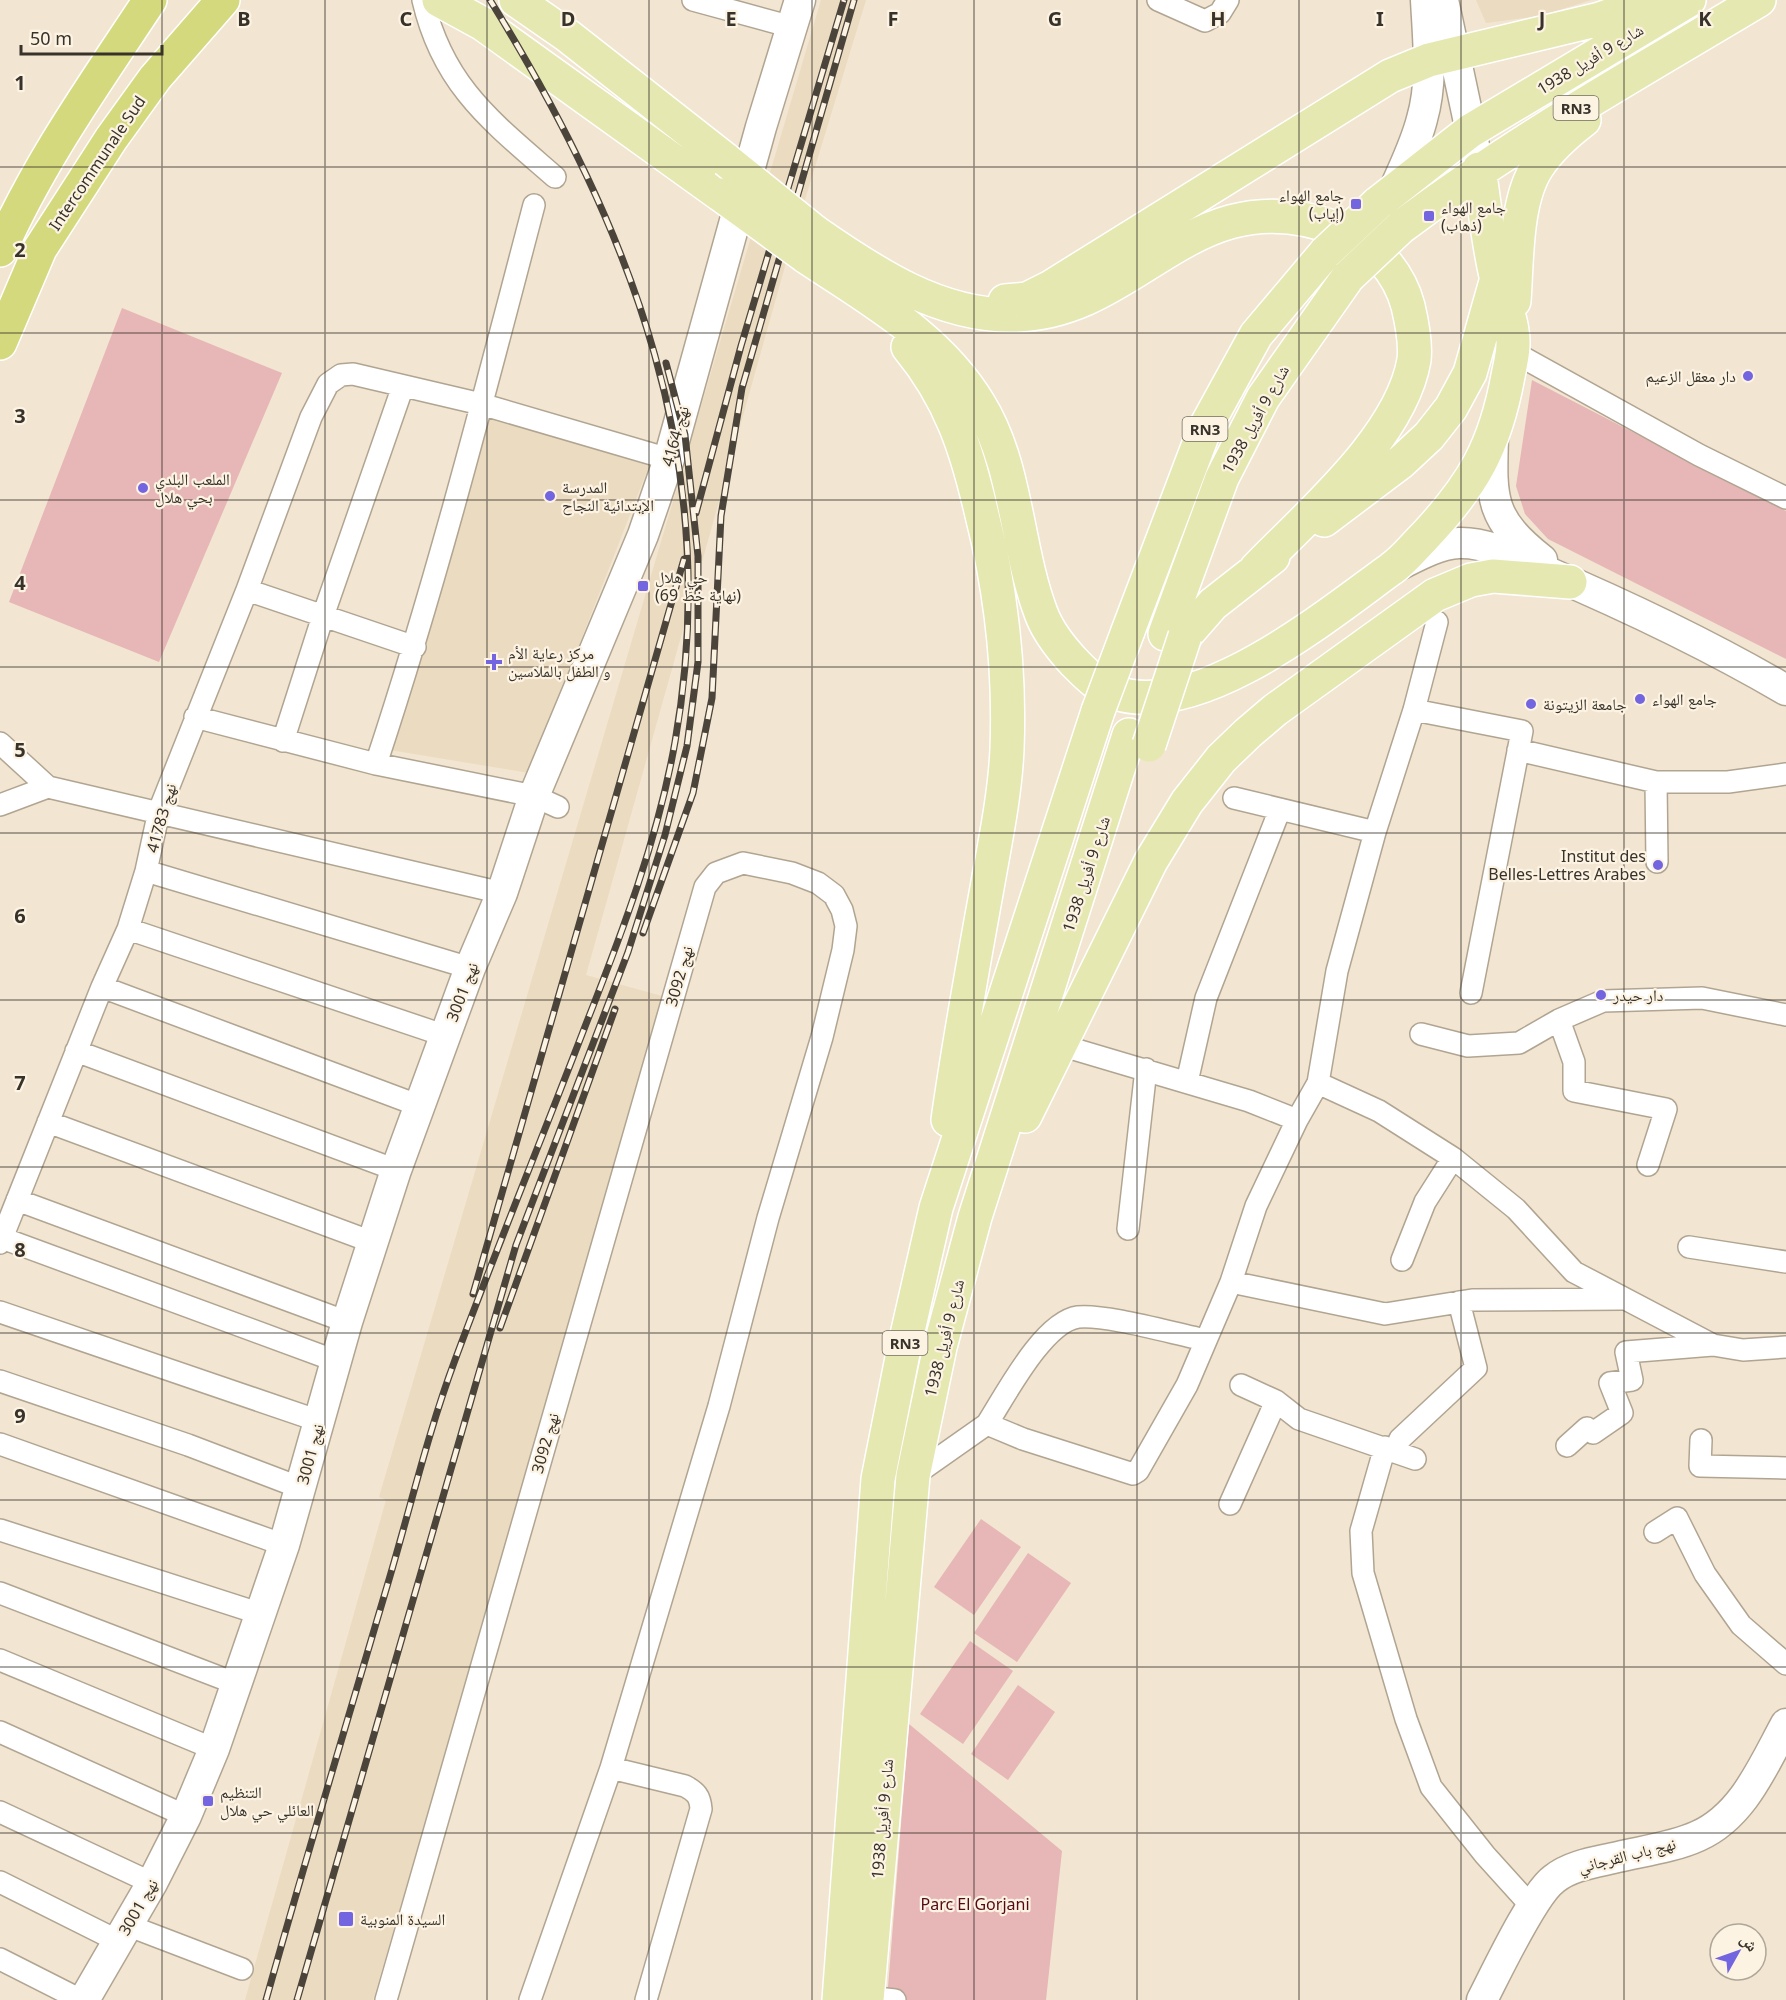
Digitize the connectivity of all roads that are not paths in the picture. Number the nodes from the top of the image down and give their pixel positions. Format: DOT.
graph roads {
  1 [pos="128,0"];
  2 [pos="150,0"];
  3 [pos="223,0"];
  4 [pos="423,0"];
  5 [pos="439,0"];
  6 [pos="516,0"];
  7 [pos="693,0"];
  8 [pos="1158,0"];
  9 [pos="1228,0"];
  10 [pos="1426,0"];
  11 [pos="1443,0"];
  12 [pos="1653,0"];
  13 [pos="1689,0"];
  14 [pos="1759,0"];
  15 [pos="796,13"];
  16 [pos="1677,49"];
  17 [pos="1442,57"];
  18 [pos="105,65"];
  19 [pos="1470,131"];
  20 [pos="1479,169"];
  21 [pos="555,177"];
  22 [pos="1386,196"];
  23 [pos="534,205"];
  24 [pos="810,244"];
  25 [pos="0,250"];
  26 [pos="1497,278"];
  27 [pos="867,297"];
  28 [pos="940,301"];
  29 [pos="1512,341"];
  30 [pos="0,343"];
  31 [pos="403,386"];
  32 [pos="481,405"];
  33 [pos="1493,437"];
  34 [pos="669,459"];
  35 [pos="1786,498"];
  36 [pos="1396,566"];
  37 [pos="1256,569"];
  38 [pos="1570,582"];
  39 [pos="247,590"];
  40 [pos="323,616"];
  41 [pos="1437,622"];
  42 [pos="1175,635"];
  43 [pos="415,647"];
  44 [pos="1786,690"];
  45 [pos="1414,710"];
  46 [pos="195,717"];
  47 [pos="283,741"];
  48 [pos="0,743"];
  49 [pos="1518,750"];
  50 [pos="376,764"];
  51 [pos="1786,774"];
  52 [pos="1656,782"];
  53 [pos="48,787"];
  54 [pos="1234,798"];
  55 [pos="546,801"];
  56 [pos="0,805"];
  57 [pos="1280,809"];
  58 [pos="159,811"];
  59 [pos="1375,832"];
  60 [pos="1657,862"];
  61 [pos="146,871"];
  62 [pos="502,893"];
  63 [pos="128,929"];
  64 [pos="470,968"];
  65 [pos="102,987"];
  66 [pos="1471,993"];
  67 [pos="1786,1015"];
  68 [pos="1559,1020"];
  69 [pos="1420,1034"];
  70 [pos="446,1036"];
  71 [pos="1060,1045"];
  72 [pos="76,1052"];
  73 [pos="1146,1069"];
  74 [pos="1187,1082"];
  75 [pos="1318,1083"];
  76 [pos="420,1106"];
  77 [pos="1297,1120"];
  78 [pos="48,1122"];
  79 [pos="1453,1158"];
  80 [pos="1648,1165"];
  81 [pos="396,1170"];
  82 [pos="17,1200"];
  83 [pos="936,1208"];
  84 [pos="975,1217"];
  85 [pos="1128,1228"];
  86 [pos="1,1241"];
  87 [pos="372,1242"];
  88 [pos="1689,1247"];
  89 [pos="1402,1260"];
  90 [pos="1786,1262"];
  91 [pos="1231,1282"];
  92 [pos="1626,1299"];
  93 [pos="1460,1302"];
  94 [pos="0,1312"];
  95 [pos="347,1322"];
  96 [pos="1206,1340"];
  97 [pos="1713,1345"];
  98 [pos="1786,1347"];
  99 [pos="336,1361"];
  100 [pos="0,1381"];
  101 [pos="1241,1385"];
  102 [pos="1276,1401"];
  103 [pos="319,1421"];
  104 [pos="987,1424"];
  105 [pos="1701,1440"];
  106 [pos="0,1444"];
  107 [pos="1567,1446"];
  108 [pos="1390,1449"];
  109 [pos="1414,1459"];
  110 [pos="1786,1468"];
  111 [pos="913,1476"];
  112 [pos="301,1488"];
  113 [pos="1230,1504"];
  114 [pos="0,1530"];
  115 [pos="1655,1532"];
  116 [pos="284,1545"];
  117 [pos="0,1593"];
  118 [pos="261,1614"];
  119 [pos="0,1660"];
  120 [pos="1786,1664"];
  121 [pos="237,1684"];
  122 [pos="1786,1724"];
  123 [pos="0,1732"];
  124 [pos="214,1749"];
  125 [pos="611,1768"];
  126 [pos="0,1812"];
  127 [pos="186,1816"];
  128 [pos="0,1882"];
  129 [pos="152,1883"];
  130 [pos="1532,1907"];
  131 [pos="122,1933"];
  132 [pos="0,1959"];
  133 [pos="242,1969"];
  134 [pos="867,1999"];
  135 [pos="82,2000"];
  136 [pos="386,2000"];
  137 [pos="530,2000"];
  138 [pos="646,2000"];
  139 [pos="1482,2000"];
  1 -- 18 [label="highway"];
  2 -- 18 [label="highway"];
  3 -- 30 [label="highway, Intercommunale Sud"];
  4 -- 21 [label="street"];
  5 -- 24 [label="main road, bridge"];
  6 -- 24 [label="main road, bridge"];
  7 -- 15 [label="street"];
  8 -- 9 [label="street"];
  10 -- 17 [label="street"];
  11 -- 17 [label="street"];
  12 -- 17 [label="main road"];
  13 -- 19 [label="main road, شارع 9 أفريل 1938 / RN3"];
  14 -- 16 [label="main road, شارع 9 أفريل 1938 / RN3"];
  15 -- 34 [label="street, نهج 4164"];
  16 -- 20 [label="main road, شارع 9 أفريل 1938 / RN3"];
  16 -- 29 [label="main road"];
  17 -- 19 [label="street"];
  17 -- 22 [label="street"];
  17 -- 28 [label="main road"];
  18 -- 25 [label="highway"];
  19 -- 20 [label="street"];
  19 -- 22 [label="main road, شارع 9 أفريل 1938 / RN3"];
  20 -- 26 [label="main road"];
  20 -- 42 [label="main road, شارع 9 أفريل 1938 / RN3, bridge"];
  22 -- 83 [label="main road, شارع 9 أفريل 1938 / RN3, bridge"];
  23 -- 32 [label="street"];
  24 -- 27 [label="main road"];
  24 -- 28 [label="main road"];
  26 -- 29 [label="main road"];
  26 -- 37 [label="main road"];
  27 -- 36 [label="main road"];
  27 -- 83 [label="main road"];
  28 -- 37 [label="main road"];
  29 -- 33 [label="main road"];
  29 -- 35 [label="street"];
  31 -- 32 [label="street"];
  31 -- 39 [label="street, نهج 41783"];
  31 -- 40 [label="street"];
  32 -- 34 [label="street"];
  32 -- 43 [label="street"];
  33 -- 36 [label="main road"];
  33 -- 38 [label="street"];
  34 -- 55 [label="street, نهج 4164"];
  36 -- 38 [label="street"];
  37 -- 42 [label="main road"];
  38 -- 44 [label="street"];
  38 -- 71 [label="main road"];
  39 -- 40 [label="street"];
  39 -- 46 [label="street, نهج 41783"];
  40 -- 43 [label="street"];
  40 -- 47 [label="street"];
  41 -- 45 [label="street"];
  42 -- 84 [label="main road, شارع 9 أفريل 1938 / RN3"];
  43 -- 50 [label="street"];
  45 -- 49 [label="street"];
  45 -- 59 [label="street"];
  46 -- 47 [label="street"];
  46 -- 58 [label="street, نهج 41783"];
  47 -- 50 [label="street"];
  48 -- 53 [label="street"];
  49 -- 52 [label="street"];
  49 -- 66 [label="street"];
  50 -- 55 [label="street"];
  51 -- 52 [label="street"];
  52 -- 60 [label="street"];
  53 -- 56 [label="street"];
  53 -- 58 [label="street"];
  54 -- 57 [label="street"];
  55 -- 62 [label="street, نهج 4164"];
  57 -- 59 [label="street"];
  57 -- 74 [label="street"];
  58 -- 61 [label="street, نهج 41783"];
  58 -- 62 [label="street"];
  59 -- 75 [label="street"];
  61 -- 63 [label="street, نهج 41783"];
  61 -- 64 [label="street"];
  62 -- 64 [label="street, نهج 3001"];
  63 -- 65 [label="street, نهج 41783"];
  63 -- 70 [label="street"];
  64 -- 70 [label="street, نهج 3001"];
  65 -- 72 [label="street, نهج 41783"];
  65 -- 76 [label="street"];
  67 -- 68 [label="street"];
  68 -- 69 [label="street"];
  68 -- 80 [label="street"];
  70 -- 76 [label="street, نهج 3001"];
  71 -- 73 [label="street"];
  71 -- 84 [label="main road"];
  72 -- 78 [label="street, نهج 41783"];
  72 -- 81 [label="street"];
  73 -- 74 [label="street"];
  73 -- 85 [label="street"];
  74 -- 77 [label="street"];
  75 -- 77 [label="street"];
  75 -- 79 [label="street"];
  76 -- 81 [label="street, نهج 3001"];
  77 -- 91 [label="street"];
  78 -- 82 [label="street, نهج 41783"];
  78 -- 87 [label="street"];
  79 -- 89 [label="street"];
  79 -- 92 [label="street"];
  81 -- 87 [label="street, نهج 3001"];
  82 -- 86 [label="street, نهج 41783"];
  82 -- 95 [label="street"];
  83 -- 134 [label="main road, شارع 9 أفريل 1938 / RN3"];
  84 -- 111 [label="main road, شارع 9 أفريل 1938 / RN3"];
  86 -- 99 [label="street"];
  87 -- 95 [label="street, نهج 3001"];
  88 -- 90 [label="street"];
  91 -- 93 [label="street"];
  91 -- 96 [label="street"];
  92 -- 93 [label="street"];
  92 -- 97 [label="street"];
  93 -- 108 [label="street"];
  94 -- 103 [label="street"];
  95 -- 99 [label="street, نهج 3001"];
  96 -- 104 [label="street"];
  96 -- 104 [label="street"];
  97 -- 98 [label="street"];
  97 -- 107 [label="street"];
  99 -- 103 [label="street, نهج 3001"];
  100 -- 112 [label="street"];
  101 -- 102 [label="street"];
  102 -- 108 [label="street"];
  102 -- 113 [label="street"];
  103 -- 112 [label="street, نهج 3001"];
  104 -- 111 [label="street"];
  105 -- 110 [label="street"];
  106 -- 116 [label="street"];
  108 -- 109 [label="street"];
  108 -- 130 [label="street"];
  111 -- 134 [label="main road, شارع 9 أفريل 1938 / RN3"];
  112 -- 116 [label="street, نهج 3001"];
  114 -- 118 [label="street"];
  115 -- 120 [label="street"];
  116 -- 118 [label="street, نهج 3001"];
  117 -- 121 [label="street"];
  118 -- 121 [label="street, نهج 3001"];
  119 -- 124 [label="street"];
  121 -- 124 [label="street, نهج 3001"];
  122 -- 130 [label="street, نهج باب القرجاني"];
  123 -- 127 [label="street"];
  124 -- 127 [label="street, نهج 3001"];
  125 -- 136 [label="street, نهج 3092"];
  125 -- 137 [label="street"];
  125 -- 138 [label="street"];
  126 -- 129 [label="street"];
  127 -- 129 [label="street, نهج 3001"];
  128 -- 131 [label="street"];
  129 -- 131 [label="street, نهج 3001"];
  130 -- 139 [label="street, نهج باب القرجاني"];
  131 -- 133 [label="street"];
  131 -- 135 [label="street, نهج 3001"];
  132 -- 135 [label="street"];
}
